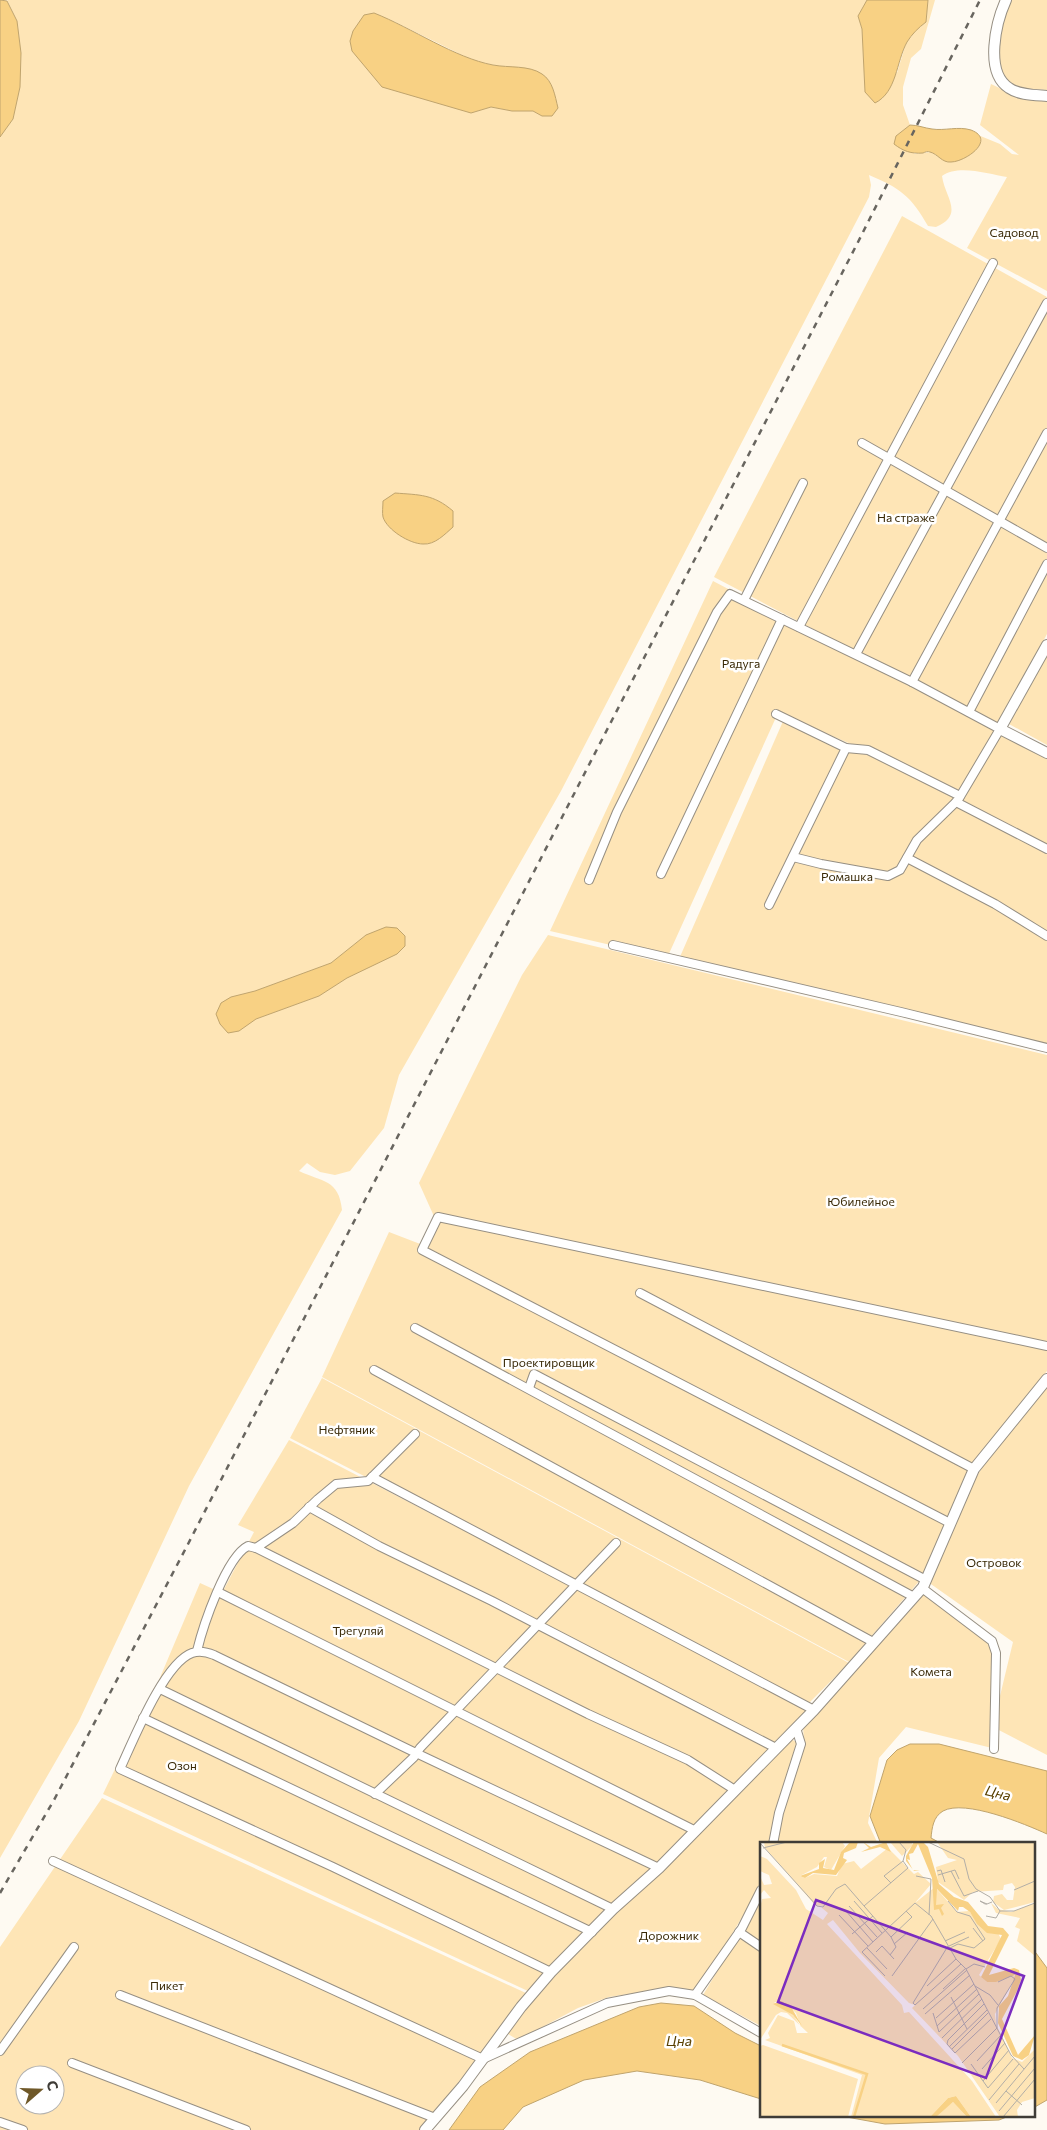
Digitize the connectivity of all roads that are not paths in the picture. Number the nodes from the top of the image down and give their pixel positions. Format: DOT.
graph roads {
  1 [pos="1006,0"];
  2 [pos="1047,96"];
  3 [pos="993,263"];
  4 [pos="1047,303"];
  5 [pos="1047,433"];
  6 [pos="862,443"];
  7 [pos="888,460"];
  8 [pos="803,483"];
  9 [pos="945,490"];
  10 [pos="1000,522"];
  11 [pos="1047,548"];
  12 [pos="1047,564"];
  13 [pos="744,600"];
  14 [pos="782,619"];
  15 [pos="799,627"];
  16 [pos="1047,645"];
  17 [pos="856,654"];
  18 [pos="912,682"];
  19 [pos="969,712"];
  20 [pos="776,714"];
  21 [pos="1000,729"];
  22 [pos="846,748"];
  23 [pos="1047,753"];
  24 [pos="958,799"];
  25 [pos="1047,849"];
  26 [pos="793,857"];
  27 [pos="907,858"];
  28 [pos="661,874"];
  29 [pos="589,880"];
  30 [pos="769,905"];
  31 [pos="1047,936"];
  32 [pos="613,945"];
  33 [pos="1047,1048"];
  34 [pos="640,1292"];
  35 [pos="415,1328"];
  36 [pos="1047,1346"];
  37 [pos="374,1370"];
  38 [pos="1047,1379"];
  39 [pos="529,1388"];
  40 [pos="415,1434"];
  41 [pos="974,1469"];
  42 [pos="372,1477"];
  43 [pos="309,1507"];
  44 [pos="950,1523"];
  45 [pos="616,1543"];
  46 [pos="256,1548"];
  47 [pos="924,1584"];
  48 [pos="577,1585"];
  49 [pos="218,1592"];
  50 [pos="914,1597"];
  51 [pos="537,1625"];
  52 [pos="873,1642"];
  53 [pos="197,1651"];
  54 [pos="498,1668"];
  55 [pos="160,1689"];
  56 [pos="814,1710"];
  57 [pos="455,1712"];
  58 [pos="143,1718"];
  59 [pos="796,1728"];
  60 [pos="776,1748"];
  61 [pos="994,1750"];
  62 [pos="416,1753"];
  63 [pos="735,1790"];
  64 [pos="375,1794"];
  65 [pos="696,1831"];
  66 [pos="773,1842"];
  67 [pos="53,1862"];
  68 [pos="659,1868"];
  69 [pos="760,1892"];
  70 [pos="613,1909"];
  71 [pos="592,1932"];
  72 [pos="739,1932"];
  73 [pos="760,1946"];
  74 [pos="74,1947"];
  75 [pos="551,1972"];
  76 [pos="120,1995"];
  77 [pos="695,1995"];
  78 [pos="760,2032"];
  79 [pos="0,2051"];
  80 [pos="483,2059"];
  81 [pos="72,2063"];
  82 [pos="435,2118"];
  83 [pos="0,2122"];
  84 [pos="23,2130"];
  85 [pos="246,2130"];
  86 [pos="425,2130"];
  1 -- 2 [label="street"];
  3 -- 7 [label="street"];
  4 -- 9 [label="street"];
  5 -- 10 [label="street"];
  6 -- 7 [label="street"];
  7 -- 9 [label="street"];
  7 -- 15 [label="street"];
  8 -- 13 [label="street"];
  9 -- 10 [label="street"];
  9 -- 17 [label="street"];
  10 -- 11 [label="street"];
  10 -- 18 [label="street"];
  12 -- 19 [label="street"];
  13 -- 14 [label="street"];
  13 -- 29 [label="street"];
  14 -- 15 [label="street"];
  14 -- 28 [label="street"];
  15 -- 17 [label="street"];
  16 -- 21 [label="street"];
  17 -- 18 [label="street"];
  18 -- 19 [label="street"];
  19 -- 21 [label="street"];
  20 -- 22 [label="street"];
  21 -- 23 [label="street"];
  21 -- 24 [label="street"];
  22 -- 24 [label="street"];
  22 -- 26 [label="street"];
  24 -- 25 [label="street"];
  24 -- 27 [label="street"];
  26 -- 27 [label="street"];
  26 -- 30 [label="street"];
  27 -- 31 [label="street"];
  32 -- 33 [label="street"];
  34 -- 41 [label="street"];
  35 -- 39 [label="street"];
  36 -- 44 [label="street"];
  37 -- 52 [label="street"];
  38 -- 41 [label="street"];
  39 -- 47 [label="street"];
  39 -- 50 [label="street"];
  40 -- 42 [label="street"];
  41 -- 44 [label="street"];
  42 -- 43 [label="street"];
  42 -- 48 [label="street"];
  43 -- 46 [label="street"];
  43 -- 51 [label="street"];
  44 -- 47 [label="street"];
  45 -- 48 [label="street"];
  46 -- 49 [label="street"];
  46 -- 54 [label="street"];
  47 -- 50 [label="street"];
  47 -- 61 [label="street"];
  48 -- 51 [label="street"];
  48 -- 56 [label="street"];
  49 -- 53 [label="street"];
  49 -- 57 [label="street"];
  50 -- 52 [label="street"];
  51 -- 54 [label="street"];
  51 -- 60 [label="street"];
  52 -- 56 [label="street"];
  53 -- 55 [label="street"];
  53 -- 62 [label="street"];
  54 -- 57 [label="street"];
  54 -- 63 [label="street"];
  55 -- 58 [label="street"];
  55 -- 64 [label="street"];
  56 -- 59 [label="street"];
  57 -- 62 [label="street"];
  57 -- 65 [label="street"];
  58 -- 71 [label="street"];
  58 -- 75 [label="street"];
  59 -- 60 [label="street"];
  59 -- 66 [label="street"];
  60 -- 63 [label="street"];
  62 -- 64 [label="street"];
  62 -- 68 [label="street"];
  63 -- 65 [label="street"];
  64 -- 70 [label="street"];
  65 -- 68 [label="street"];
  67 -- 80 [label="street"];
  68 -- 70 [label="street"];
  69 -- 72 [label="street"];
  70 -- 71 [label="street"];
  71 -- 75 [label="street"];
  72 -- 73 [label="street"];
  72 -- 77 [label="street"];
  74 -- 79 [label="street"];
  75 -- 80 [label="street"];
  76 -- 82 [label="street"];
  77 -- 78 [label="street"];
  77 -- 80 [label="street"];
  80 -- 82 [label="street"];
  81 -- 85 [label="street"];
  82 -- 86 [label="street"];
  83 -- 84 [label="street"];
}
